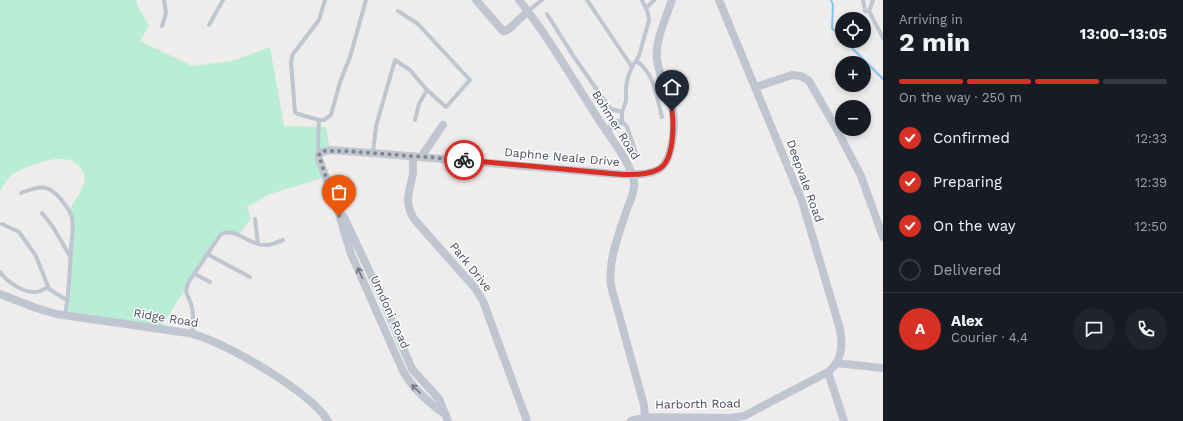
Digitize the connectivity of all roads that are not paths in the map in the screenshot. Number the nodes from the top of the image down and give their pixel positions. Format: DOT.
graph roads {
  1 [pos="164,0"];
  2 [pos="223,0"];
  3 [pos="325,0"];
  4 [pos="366,0"];
  5 [pos="476,0"];
  6 [pos="519,0"];
  7 [pos="542,0"];
  8 [pos="587,0"];
  9 [pos="642,0"];
  10 [pos="654,0"];
  11 [pos="672,0"];
  12 [pos="719,0"];
  13 [pos="863,0"];
  14 [pos="872,0"];
  15 [pos="646,8"];
  16 [pos="398,11"];
  17 [pos="528,11"];
  18 [pos="869,11"];
  19 [pos="547,14"];
  20 [pos="209,25"];
  21 [pos="162,26"];
  22 [pos="883,38"];
  23 [pos="636,61"];
  24 [pos="632,66"];
  25 [pos="756,87"];
  26 [pos="427,90"];
  27 [pos="622,112"];
  28 [pos="662,117"];
  29 [pos="319,120"];
  30 [pos="415,120"];
  31 [pos="620,122"];
  32 [pos="443,125"];
  33 [pos="606,130"];
  34 [pos="372,152"];
  35 [pos="636,152"];
  36 [pos="320,153"];
  37 [pos="413,156"];
  38 [pos="422,157"];
  39 [pos="632,174"];
  40 [pos="21,192"];
  41 [pos="42,213"];
  42 [pos="255,219"];
  43 [pos="2,224"];
  44 [pos="883,237"];
  45 [pos="283,240"];
  46 [pos="258,244"];
  47 [pos="207,254"];
  48 [pos="71,259"];
  49 [pos="0,272"];
  50 [pos="195,274"];
  51 [pos="250,277"];
  52 [pos="210,282"];
  53 [pos="48,287"];
  54 [pos="0,294"];
  55 [pos="68,301"];
  56 [pos="65,315"];
  57 [pos="193,334"];
  58 [pos="836,363"];
  59 [pos="883,368"];
  60 [pos="828,372"];
  61 [pos="814,379"];
  62 [pos="833,389"];
  63 [pos="447,418"];
  64 [pos="645,419"];
  65 [pos="705,419"];
  66 [pos="328,421"];
  67 [pos="527,421"];
  68 [pos="631,421"];
  69 [pos="844,421"];
  1 -- 21 [label="lane"];
  2 -- 20 [label="lane"];
  3 -- 29 [label="lane"];
  4 -- 29 [label="lane"];
  5 -- 17 [label="street"];
  6 -- 17 [label="street, Bohmer Road"];
  7 -- 17 [label="lane"];
  8 -- 24 [label="lane"];
  9 -- 15 [label="lane"];
  10 -- 15 [label="lane"];
  11 -- 39 [label="street, Daphne Neale Drive"];
  12 -- 25 [label="street, Deepvale Road"];
  13 -- 18 [label="lane"];
  14 -- 18 [label="lane"];
  15 -- 23 [label="lane"];
  16 -- 26 [label="lane"];
  17 -- 33 [label="street, Bohmer Road"];
  18 -- 22 [label="lane"];
  19 -- 27 [label="lane"];
  23 -- 24 [label="lane"];
  23 -- 28 [label="lane"];
  24 -- 27 [label="lane"];
  25 -- 44 [label="street"];
  25 -- 58 [label="street, Deepvale Road"];
  26 -- 30 [label="lane"];
  26 -- 34 [label="lane"];
  27 -- 31 [label="lane"];
  29 -- 36 [label="lane"];
  31 -- 33 [label="street"];
  31 -- 35 [label="lane"];
  32 -- 38 [label="street"];
  33 -- 39 [label="street, Bohmer Road"];
  34 -- 36 [label="street, Daphne Neale Drive"];
  34 -- 37 [label="street, Daphne Neale Drive"];
  36 -- 63 [label="street, Umdoni Road"];
  37 -- 38 [label="street, Daphne Neale Drive"];
  37 -- 67 [label="street, Park Drive"];
  38 -- 39 [label="street, Daphne Neale Drive"];
  39 -- 64 [label="street, Bohmer Road"];
  40 -- 48 [label="lane"];
  41 -- 48 [label="lane"];
  42 -- 46 [label="lane"];
  43 -- 53 [label="lane"];
  45 -- 46 [label="lane"];
  46 -- 47 [label="lane"];
  47 -- 50 [label="lane"];
  47 -- 51 [label="lane"];
  48 -- 55 [label="lane"];
  49 -- 53 [label="lane"];
  50 -- 52 [label="lane"];
  50 -- 57 [label="lane"];
  53 -- 55 [label="lane"];
  54 -- 56 [label="street, Ridge Road"];
  55 -- 56 [label="lane"];
  56 -- 57 [label="street, Ridge Road"];
  57 -- 66 [label="street, Ridge Road"];
  58 -- 59 [label="street"];
  58 -- 60 [label="street, Deepvale Road"];
  60 -- 61 [label="street, Harborth Road"];
  60 -- 62 [label="street"];
  61 -- 62 [label="street"];
  61 -- 65 [label="street, Harborth Road"];
  62 -- 69 [label="street"];
  64 -- 65 [label="street, Harborth Road"];
  64 -- 68 [label="street, Harborth Road"];
}
